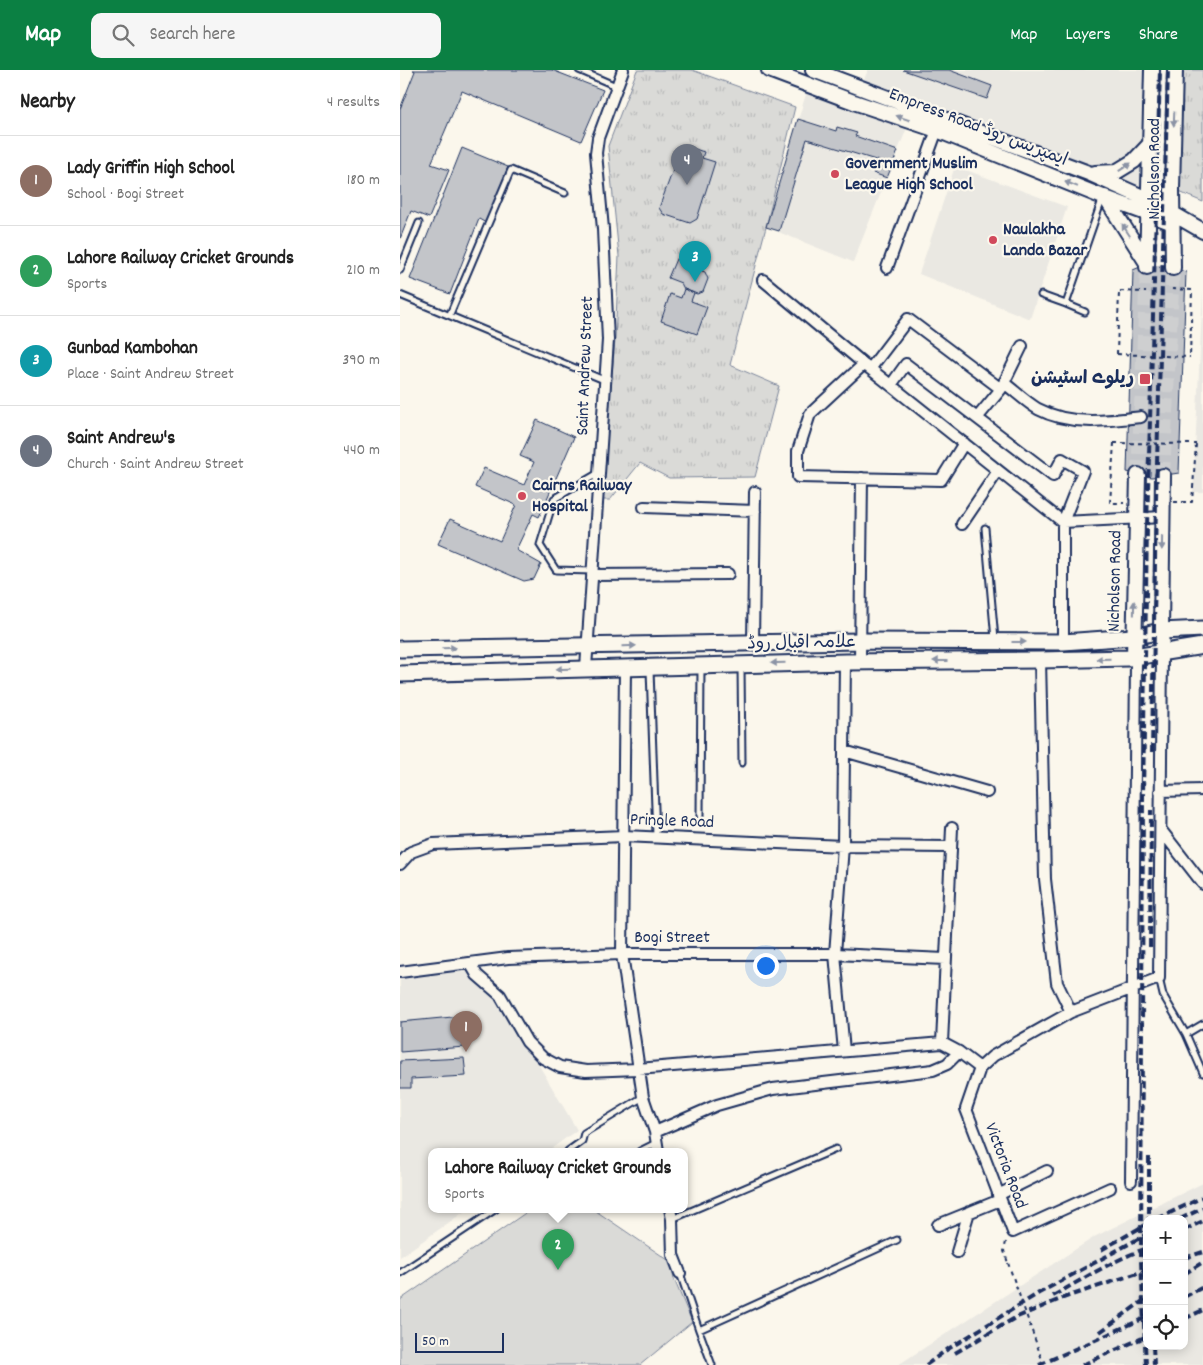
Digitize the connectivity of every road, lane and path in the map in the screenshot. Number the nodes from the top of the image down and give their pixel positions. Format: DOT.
graph roads {
  1 [pos="579,70"];
  2 [pos="623,70"];
  3 [pos="769,70"];
  4 [pos="813,70"];
  5 [pos="1152,70"];
  6 [pos="1175,70"];
  7 [pos="616,86"];
  8 [pos="936,130"];
  9 [pos="1151,144"];
  10 [pos="1091,174"];
  11 [pos="565,193"];
  12 [pos="1104,197"];
  13 [pos="1149,207"];
  14 [pos="1173,218"];
  15 [pos="419,224"];
  16 [pos="1203,231"];
  17 [pos="887,268"];
  18 [pos="1173,268"];
  19 [pos="400,270"];
  20 [pos="763,280"];
  21 [pos="1172,289"];
  22 [pos="1146,292"];
  23 [pos="400,295"];
  24 [pos="1041,295"];
  25 [pos="1066,304"];
  26 [pos="1085,312"];
  27 [pos="450,314"];
  28 [pos="1022,346"];
  29 [pos="867,366"];
  30 [pos="604,380"];
  31 [pos="890,385"];
  32 [pos="1003,386"];
  33 [pos="1141,417"];
  34 [pos="977,418"];
  35 [pos="964,443"];
  36 [pos="998,471"];
  37 [pos="597,474"];
  38 [pos="1138,475"];
  39 [pos="1163,476"];
  40 [pos="862,478"];
  41 [pos="755,492"];
  42 [pos="1163,502"];
  43 [pos="644,507"];
  44 [pos="755,510"];
  45 [pos="1136,510"];
  46 [pos="1163,517"];
  47 [pos="1063,522"];
  48 [pos="962,524"];
  49 [pos="985,528"];
  50 [pos="592,573"];
  51 [pos="728,574"];
  52 [pos="1203,629"];
  53 [pos="1160,631"];
  54 [pos="1134,637"];
  55 [pos="860,641"];
  56 [pos="995,642"];
  57 [pos="1063,642"];
  58 [pos="753,643"];
  59 [pos="587,646"];
  60 [pos="1203,646"];
  61 [pos="400,649"];
  62 [pos="1162,652"];
  63 [pos="1134,657"];
  64 [pos="1040,660"];
  65 [pos="852,662"];
  66 [pos="741,664"];
  67 [pos="701,665"];
  68 [pos="649,667"];
  69 [pos="586,668"];
  70 [pos="625,668"];
  71 [pos="400,674"];
  72 [pos="844,751"];
  73 [pos="742,763"];
  74 [pos="1203,790"];
  75 [pos="1160,791"];
  76 [pos="987,792"];
  77 [pos="700,816"];
  78 [pos="952,828"];
  79 [pos="1160,830"];
  80 [pos="624,836"];
  81 [pos="656,836"];
  82 [pos="842,846"];
  83 [pos="950,847"];
  84 [pos="400,864"];
  85 [pos="1203,884"];
  86 [pos="622,954"];
  87 [pos="835,954"];
  88 [pos="945,959"];
  89 [pos="470,963"];
  90 [pos="400,972"];
  91 [pos="1159,978"];
  92 [pos="1133,988"];
  93 [pos="1071,1012"];
  94 [pos="1203,1024"];
  95 [pos="1186,1034"];
  96 [pos="942,1043"];
  97 [pos="844,1051"];
  98 [pos="959,1052"];
  99 [pos="980,1068"];
  100 [pos="638,1069"];
  101 [pos="1203,1073"];
  102 [pos="643,1097"];
  103 [pos="655,1132"];
  104 [pos="657,1147"];
  105 [pos="572,1148"];
  106 [pos="836,1149"];
  107 [pos="1047,1171"];
  108 [pos="1131,1181"];
  109 [pos="1110,1188"];
  110 [pos="999,1197"];
  111 [pos="688,1207"];
  112 [pos="969,1212"];
  113 [pos="490,1213"];
  114 [pos="671,1214"];
  115 [pos="938,1225"];
  116 [pos="1013,1232"];
  117 [pos="898,1240"];
  118 [pos="956,1252"];
  119 [pos="400,1273"];
  120 [pos="680,1273"];
  121 [pos="699,1330"];
  122 [pos="712,1365"];
  123 [pos="1044,1365"];
  1 -- 7 [label="lane"];
  2 -- 7 [label="street, Saint Andrew Street"];
  8 -- 3 [label="main road, Empress Road ایمپریس روڈ, one-way"];
  4 -- 10 [label="main road, Empress Road ایمپریس روڈ"];
  5 -- 9 [label="main road, Nicholson Road"];
  6 -- 14 [label="main road, Nicholson Road, one-way"];
  7 -- 30 [label="street, Saint Andrew Street"];
  12 -- 8 [label="main road, Empress Road ایمپریس روڈ, one-way"];
  8 -- 17 [label="street"];
  10 -- 9 [label="main road, one-way"];
  9 -- 13 [label="main road, Nicholson Road"];
  10 -- 13 [label="main road, Empress Road ایمپریس روڈ"];
  11 -- 27 [label="lane"];
  12 -- 13 [label="main road, Empress Road ایمپریس روڈ"];
  13 -- 12 [label="main road, Nicholson Road, one-way"];
  12 -- 25 [label="lane"];
  13 -- 14 [label="main road, Empress Road ایمپریس روڈ"];
  14 -- 16 [label="main road, Empress Road ایمپریس روڈ"];
  14 -- 18 [label="main road, Nicholson Road"];
  15 -- 19 [label="lane"];
  20 -- 29 [label="street"];
  21 -- 22 [label="path, bridge"];
  23 -- 27 [label="lane"];
  24 -- 25 [label="lane"];
  25 -- 26 [label="lane"];
  27 -- 30 [label="lane"];
  28 -- 32 [label="street"];
  29 -- 31 [label="street"];
  29 -- 32 [label="street"];
  29 -- 40 [label="street"];
  30 -- 37 [label="street, Saint Andrew Street"];
  31 -- 34 [label="street"];
  31 -- 35 [label="street"];
  32 -- 33 [label="street"];
  32 -- 34 [label="street"];
  34 -- 47 [label="street"];
  35 -- 36 [label="street"];
  35 -- 40 [label="street"];
  36 -- 47 [label="street"];
  36 -- 48 [label="street"];
  37 -- 50 [label="street, Saint Andrew Street"];
  37 -- 50 [label="lane"];
  38 -- 45 [label="main road, Nicholson Road"];
  39 -- 42 [label="main road"];
  40 -- 55 [label="street"];
  41 -- 44 [label="street"];
  42 -- 45 [label="path, bridge"];
  42 -- 46 [label="main road"];
  43 -- 44 [label="street"];
  44 -- 58 [label="street"];
  45 -- 46 [label="street"];
  45 -- 47 [label="street"];
  54 -- 45 [label="main road, Nicholson Road, one-way"];
  46 -- 53 [label="main road, one-way"];
  47 -- 57 [label="street"];
  49 -- 56 [label="lane"];
  50 -- 51 [label="street"];
  50 -- 59 [label="street, Saint Andrew Street"];
  52 -- 53 [label="main road, علامہ اقبال روڈ"];
  53 -- 54 [label="main road, علامہ اقبال روڈ"];
  53 -- 62 [label="main road"];
  54 -- 57 [label="main road, علامہ اقبال روڈ"];
  54 -- 63 [label="main road, Nicholson Road"];
  55 -- 56 [label="main road, علامہ اقبال روڈ"];
  55 -- 58 [label="main road, علامہ اقبال روڈ"];
  55 -- 65 [label="street"];
  56 -- 57 [label="main road, علامہ اقبال روڈ, one-way"];
  59 -- 58 [label="main road, علامہ اقبال روڈ, one-way"];
  61 -- 59 [label="main road, علامہ اقبال روڈ, one-way"];
  59 -- 69 [label="street, Saint Andrew Street"];
  60 -- 62 [label="main road, علامہ اقبال روڈ"];
  62 -- 63 [label="main road, علامہ اقبال روڈ"];
  62 -- 75 [label="street"];
  63 -- 64 [label="main road, علامہ اقبال روڈ, one-way"];
  63 -- 92 [label="street"];
  64 -- 65 [label="main road, علامہ اقبال روڈ, one-way"];
  64 -- 93 [label="street"];
  65 -- 66 [label="main road, علامہ اقبال روڈ, one-way"];
  65 -- 72 [label="street"];
  66 -- 67 [label="main road, علامہ اقبال روڈ"];
  66 -- 73 [label="lane"];
  67 -- 68 [label="main road, علامہ اقبال روڈ"];
  67 -- 77 [label="lane"];
  68 -- 70 [label="main road, علامہ اقبال روڈ"];
  68 -- 81 [label="lane"];
  69 -- 70 [label="main road, علامہ اقبال روڈ"];
  69 -- 71 [label="main road, علامہ اقبال روڈ, one-way"];
  70 -- 80 [label="street"];
  72 -- 76 [label="street"];
  72 -- 82 [label="street"];
  74 -- 75 [label="street"];
  75 -- 79 [label="street"];
  78 -- 83 [label="street"];
  79 -- 85 [label="street"];
  79 -- 91 [label="street"];
  80 -- 81 [label="street, Pringle Road"];
  80 -- 84 [label="street, Pringle Road"];
  80 -- 86 [label="street"];
  81 -- 82 [label="street, Pringle Road"];
  82 -- 83 [label="street, Pringle Road"];
  82 -- 87 [label="street"];
  83 -- 88 [label="street"];
  86 -- 87 [label="street, Bogi Street"];
  86 -- 89 [label="street, Bogi Street"];
  86 -- 100 [label="street"];
  87 -- 88 [label="street, Bogi Street"];
  87 -- 97 [label="street"];
  88 -- 96 [label="street"];
  89 -- 90 [label="street, Bogi Street"];
  89 -- 100 [label="street"];
  91 -- 92 [label="street"];
  91 -- 95 [label="lane"];
  92 -- 93 [label="street"];
  92 -- 108 [label="street"];
  93 -- 99 [label="street"];
  94 -- 95 [label="lane"];
  95 -- 101 [label="lane"];
  96 -- 97 [label="street"];
  96 -- 98 [label="street"];
  97 -- 100 [label="street"];
  98 -- 99 [label="street"];
  98 -- 103 [label="street"];
  99 -- 110 [label="street, Victoria Road"];
  100 -- 102 [label="street"];
  102 -- 103 [label="street"];
  102 -- 105 [label="lane"];
  103 -- 104 [label="street"];
  106 -- 111 [label="lane"];
  107 -- 110 [label="street"];
  109 -- 116 [label="street, Victoria Road"];
  110 -- 112 [label="street"];
  110 -- 116 [label="street, Victoria Road"];
  112 -- 115 [label="street"];
  112 -- 118 [label="street"];
  113 -- 119 [label="lane"];
  114 -- 120 [label="street"];
  116 -- 123 [label="path, bridge"];
  117 -- 121 [label="lane"];
  120 -- 121 [label="lane"];
  121 -- 122 [label="lane"];
}
